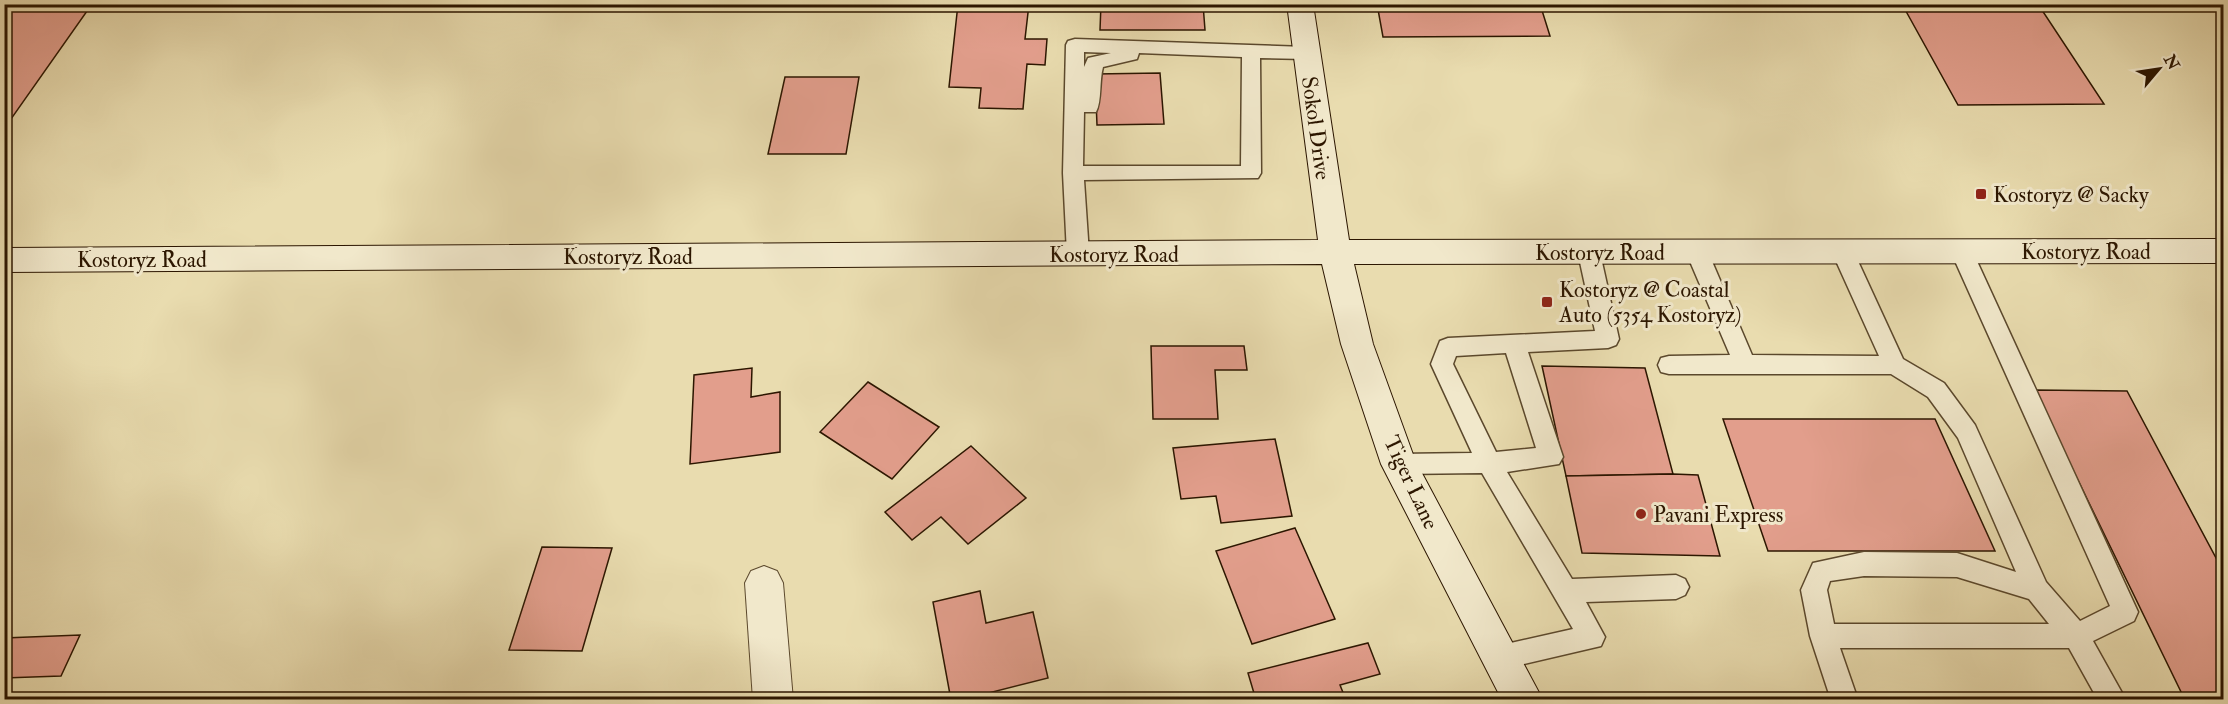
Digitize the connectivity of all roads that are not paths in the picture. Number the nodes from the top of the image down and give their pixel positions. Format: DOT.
graph roads {
  1 [pos="1300,4"];
  2 [pos="1219,49"];
  3 [pos="1251,51"];
  4 [pos="1306,53"];
  5 [pos="1074,140"];
  6 [pos="1073,173"];
  7 [pos="2223,251"];
  8 [pos="1335,252"];
  9 [pos="1697,252"];
  10 [pos="1843,252"];
  11 [pos="1962,252"];
  12 [pos="1589,253"];
  13 [pos="1078,254"];
  14 [pos="4,260"];
  15 [pos="1514,344"];
  16 [pos="1745,364"];
  17 [pos="1895,364"];
  18 [pos="1669,365"];
  19 [pos="1489,463"];
  20 [pos="1399,464"];
  21 [pos="764,583"];
  22 [pos="1676,587"];
  23 [pos="2037,590"];
  24 [pos="1566,591"];
  25 [pos="1823,636"];
  26 [pos="2076,636"];
  27 [pos="1502,656"];
  28 [pos="773,699"];
  29 [pos="1523,699"];
  30 [pos="1845,699"];
  31 [pos="2113,699"];
  1 -- 4 [label="main road, Sokol Drive"];
  2 -- 3 [label="lane"];
  2 -- 5 [label="lane"];
  2 -- 5 [label="lane"];
  3 -- 4 [label="lane"];
  3 -- 6 [label="lane"];
  4 -- 8 [label="main road, Sokol Drive"];
  5 -- 6 [label="lane"];
  6 -- 13 [label="lane"];
  7 -- 11 [label="main road, Kostoryz Road"];
  8 -- 12 [label="main road, Kostoryz Road"];
  8 -- 13 [label="main road, Kostoryz Road"];
  8 -- 20 [label="main road, Tiger Lane"];
  9 -- 10 [label="main road, Kostoryz Road"];
  9 -- 12 [label="main road, Kostoryz Road"];
  9 -- 16 [label="lane"];
  10 -- 11 [label="main road, Kostoryz Road"];
  10 -- 17 [label="lane"];
  11 -- 26 [label="lane"];
  12 -- 15 [label="lane"];
  13 -- 14 [label="main road, Kostoryz Road"];
  15 -- 19 [label="lane"];
  15 -- 19 [label="lane"];
  16 -- 17 [label="lane"];
  16 -- 18 [label="lane"];
  17 -- 23 [label="lane"];
  19 -- 20 [label="lane"];
  19 -- 24 [label="lane"];
  20 -- 27 [label="main road, Tiger Lane"];
  21 -- 28 [label="main road"];
  22 -- 24 [label="lane"];
  23 -- 25 [label="lane"];
  23 -- 26 [label="lane"];
  24 -- 27 [label="lane"];
  25 -- 26 [label="lane"];
  25 -- 30 [label="lane"];
  26 -- 31 [label="lane"];
  27 -- 29 [label="main road, Tiger Lane"];
}
